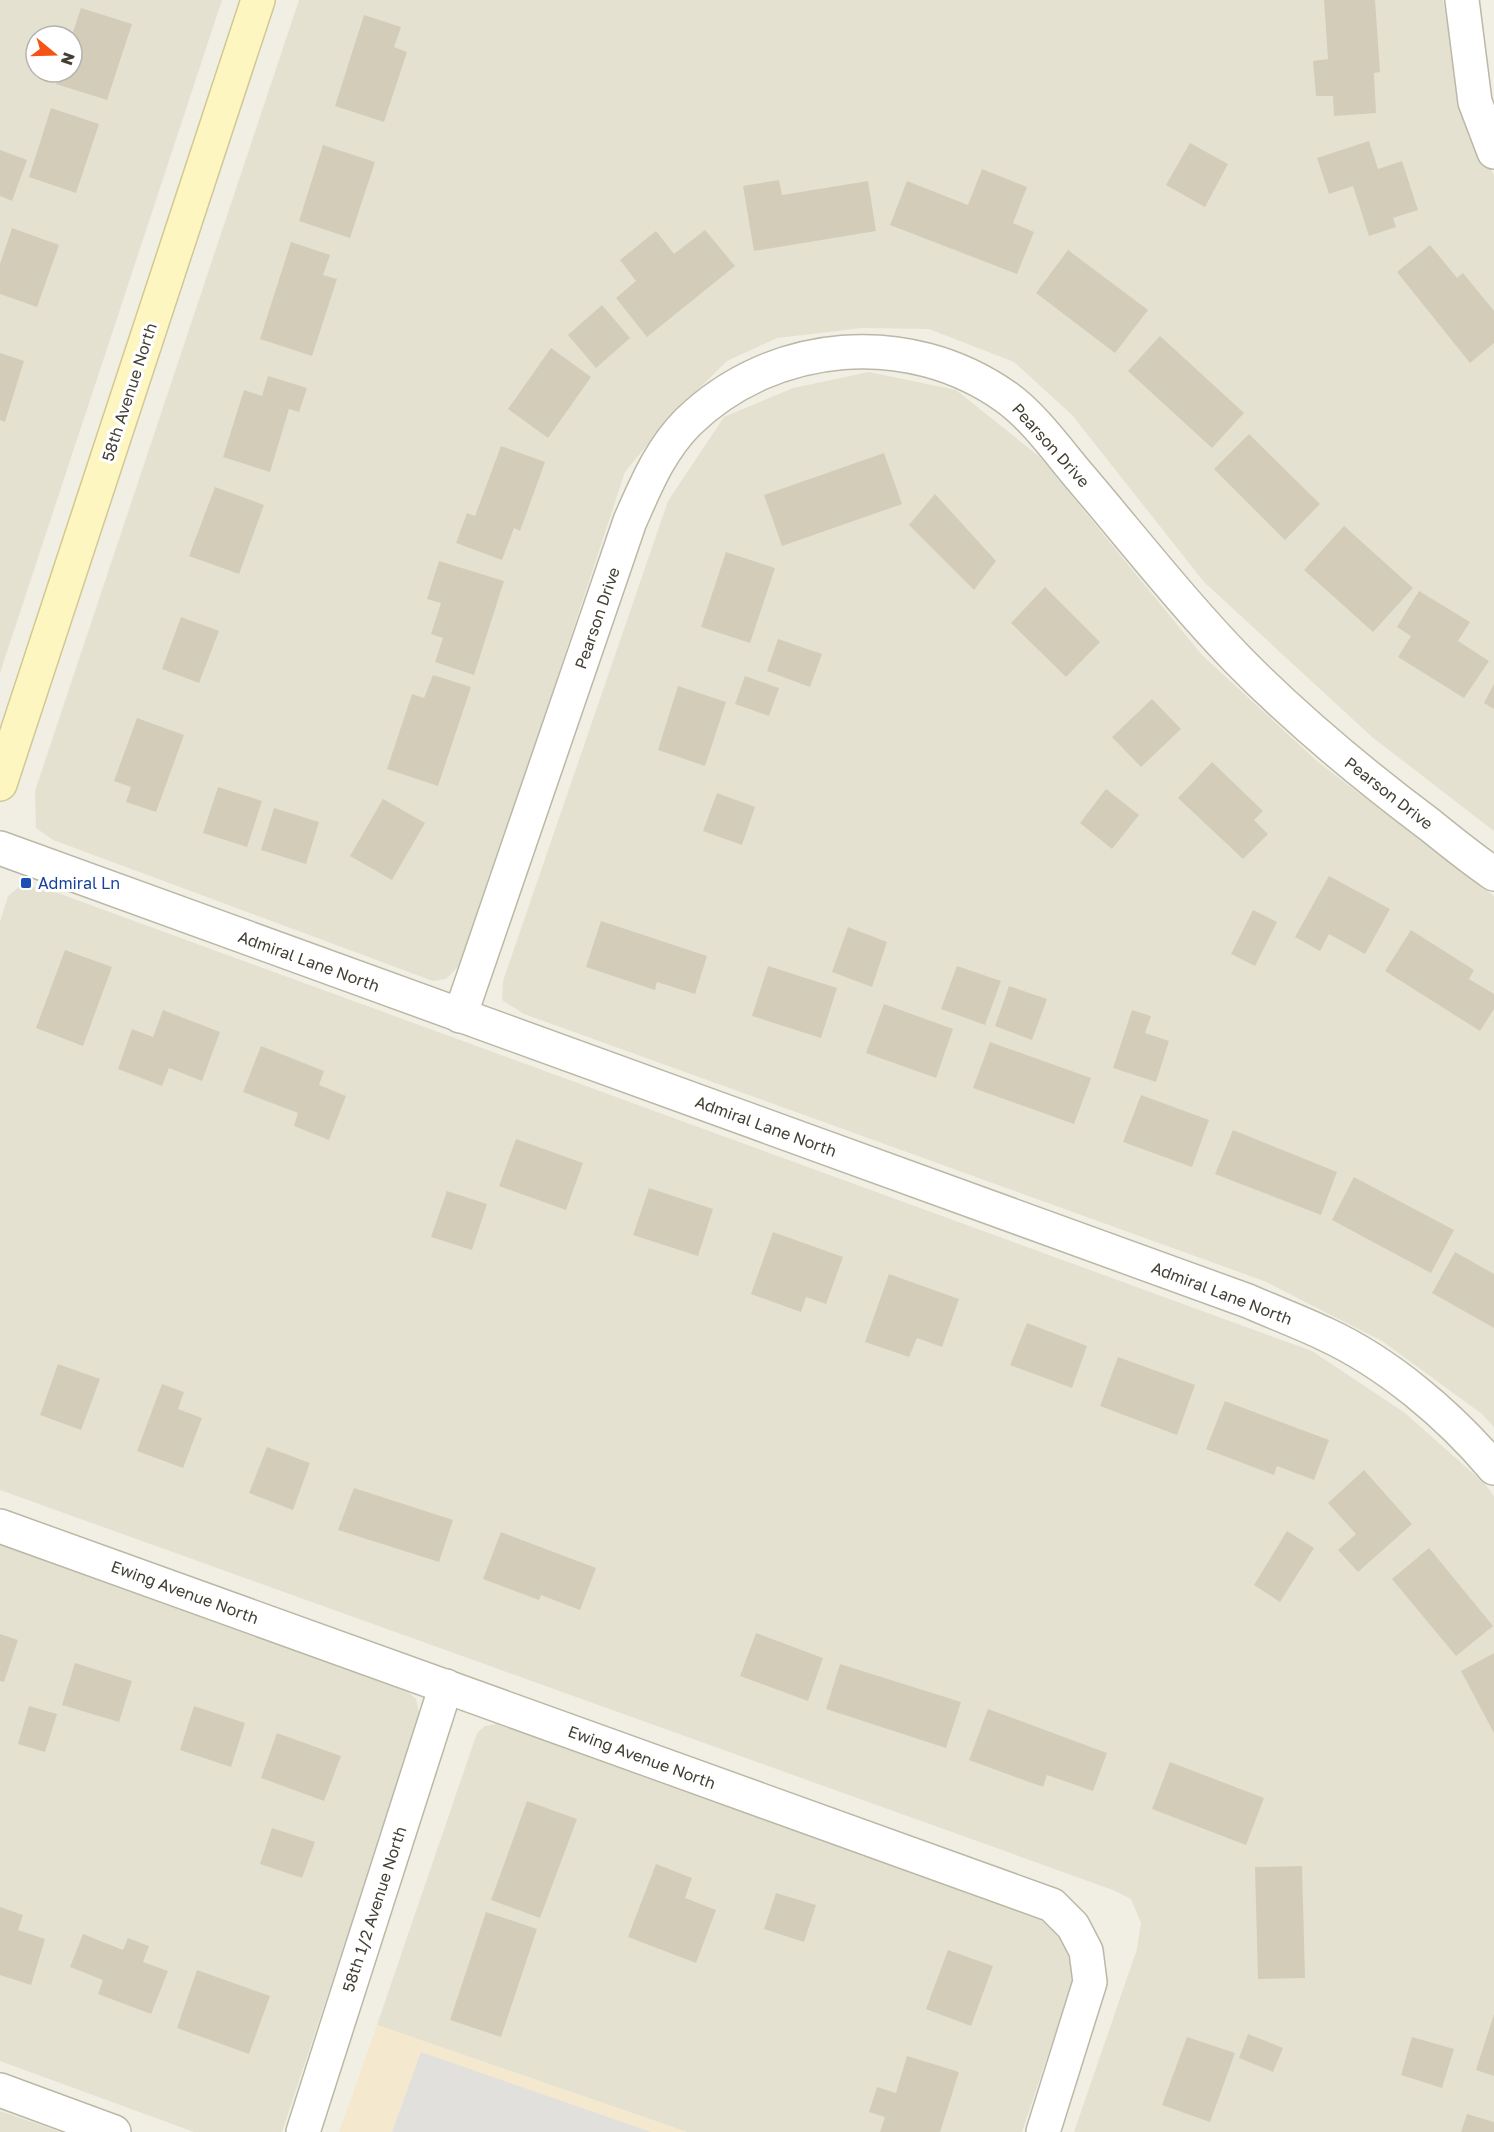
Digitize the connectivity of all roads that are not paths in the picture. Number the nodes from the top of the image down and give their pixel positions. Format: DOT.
graph roads {
  1 [pos="258,0"];
  2 [pos="1462,0"];
  3 [pos="1494,152"];
  4 [pos="0,784"];
  5 [pos="0,848"];
  6 [pos="1494,874"];
  7 [pos="460,1016"];
  8 [pos="1494,1468"];
  9 [pos="0,1526"];
  10 [pos="446,1686"];
  11 [pos="0,2090"];
  12 [pos="114,2132"];
  13 [pos="303,2132"];
  14 [pos="1043,2132"];
  1 -- 4 [label="main road, 58th Avenue North"];
  2 -- 3 [label="street"];
  5 -- 7 [label="street, Admiral Lane North"];
  6 -- 7 [label="street, Pearson Drive"];
  7 -- 8 [label="street, Admiral Lane North"];
  9 -- 10 [label="street, Ewing Avenue North"];
  10 -- 13 [label="street, 58th 1/2 Avenue North"];
  10 -- 14 [label="street, Ewing Avenue North"];
  11 -- 12 [label="street"];
}
